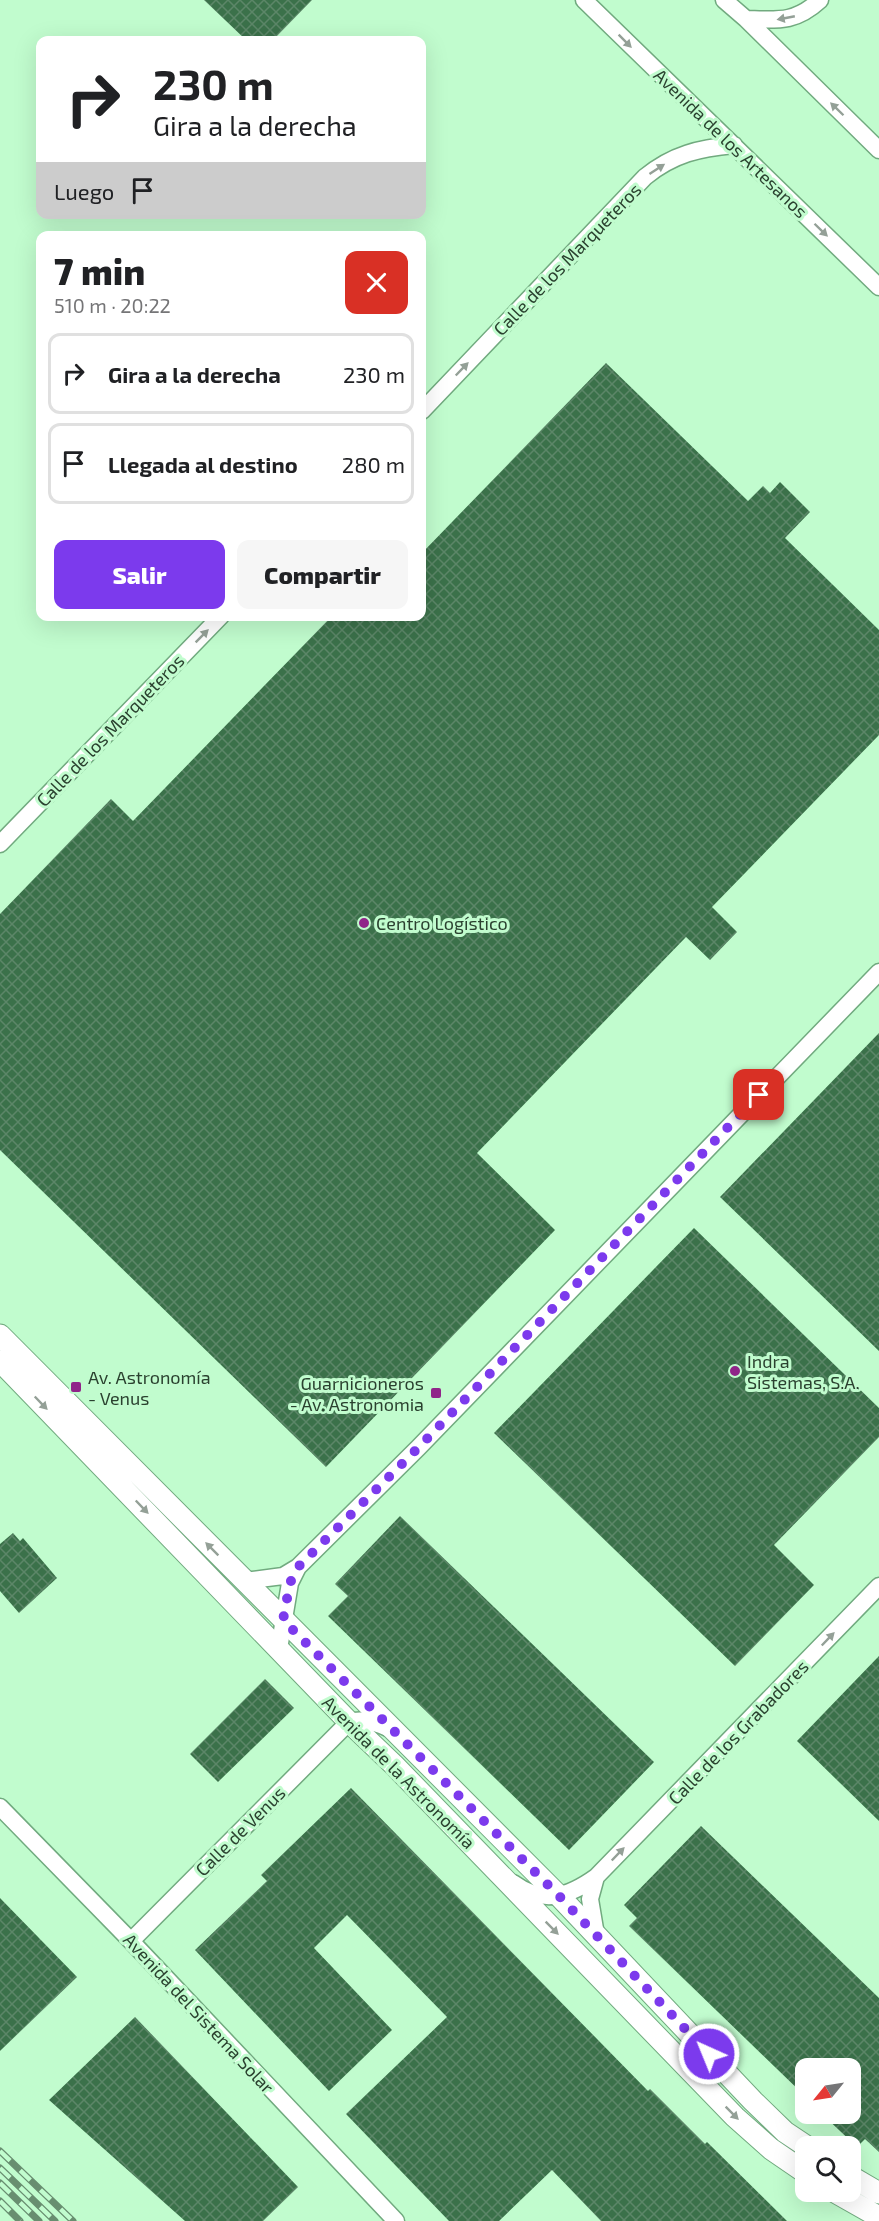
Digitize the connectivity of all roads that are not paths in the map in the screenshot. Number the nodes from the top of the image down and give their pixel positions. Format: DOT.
graph roads {
  1 [pos="584,0"];
  2 [pos="724,0"];
  3 [pos="820,0"];
  4 [pos="746,19"];
  5 [pos="734,145"];
  6 [pos="879,150"];
  7 [pos="879,286"];
  8 [pos="426,407"];
  9 [pos="216,621"];
  10 [pos="0,844"];
  11 [pos="876,979"];
  12 [pos="0,1335"];
  13 [pos="0,1361"];
  14 [pos="298,1567"];
  15 [pos="244,1581"];
  16 [pos="879,1587"];
  17 [pos="283,1620"];
  18 [pos="279,1648"];
  19 [pos="349,1686"];
  20 [pos="349,1722"];
  21 [pos="393,1730"];
  22 [pos="0,1807"];
  23 [pos="498,1872"];
  24 [pos="596,1877"];
  25 [pos="560,1897"];
  26 [pos="596,1935"];
  27 [pos="131,1941"];
  28 [pos="795,2139"];
  29 [pos="795,2165"];
  30 [pos="861,2182"];
  31 [pos="877,2190"];
  32 [pos="853,2202"];
  33 [pos="879,2217"];
  34 [pos="396,2221"];
  1 -- 5 [label="street, Avenida de los Artesanos, one-way"];
  2 -- 4 [label="street"];
  3 -- 4 [label="street, one-way"];
  6 -- 4 [label="street, one-way"];
  5 -- 7 [label="street, Avenida de los Artesanos, one-way"];
  8 -- 5 [label="street, Calle de los Marqueteros, one-way"];
  10 -- 9 [label="street, Calle de los Marqueteros, one-way"];
  11 -- 14 [label="street"];
  15 -- 12 [label="street, Avenida de la Astronomía, one-way"];
  13 -- 18 [label="street, Avenida de la Astronomía, one-way"];
  14 -- 15 [label="street"];
  14 -- 17 [label="street"];
  15 -- 17 [label="street, Avenida de la Astronomía"];
  24 -- 16 [label="street, Calle de los Grabadores, one-way"];
  17 -- 18 [label="street"];
  17 -- 19 [label="street, Avenida de la Astronomía"];
  18 -- 20 [label="street, Avenida de la Astronomía"];
  19 -- 20 [label="street"];
  19 -- 21 [label="street, Avenida de la Astronomía"];
  20 -- 21 [label="street"];
  20 -- 23 [label="street, Avenida de la Astronomía"];
  20 -- 27 [label="street, Calle de Venus"];
  21 -- 25 [label="street, Avenida de la Astronomía"];
  22 -- 27 [label="street, Avenida del Sistema Solar"];
  23 -- 25 [label="street"];
  23 -- 29 [label="street, Avenida de la Astronomía, one-way"];
  24 -- 25 [label="street, Calle de los Grabadores"];
  24 -- 26 [label="street"];
  25 -- 26 [label="street, Avenida de la Astronomía"];
  26 -- 28 [label="street, Avenida de la Astronomía"];
  27 -- 34 [label="street, Avenida del Sistema Solar"];
  30 -- 31 [label="street"];
  32 -- 33 [label="street"];
}
